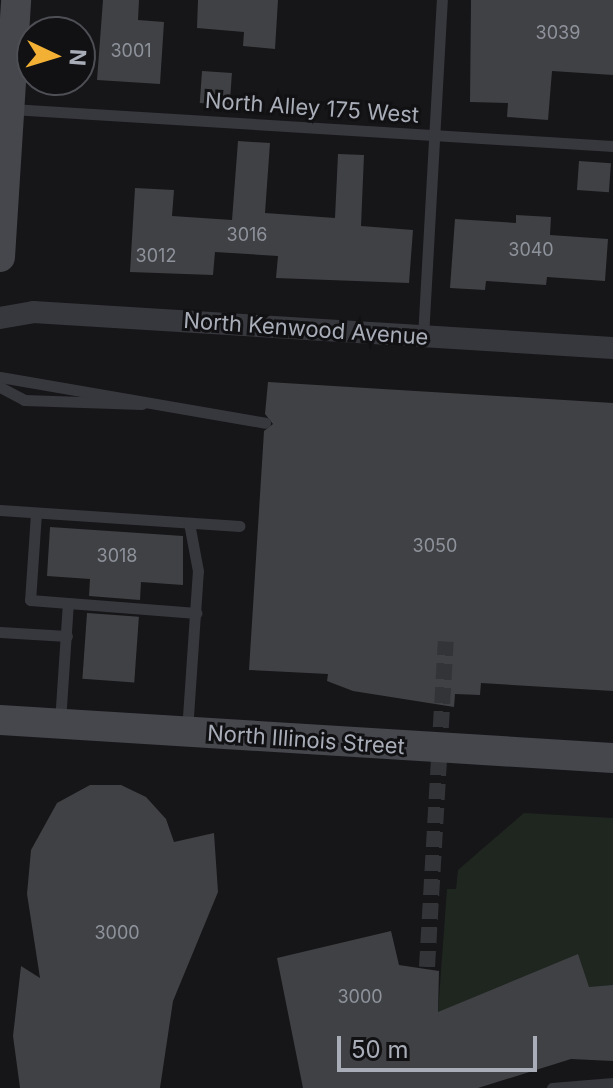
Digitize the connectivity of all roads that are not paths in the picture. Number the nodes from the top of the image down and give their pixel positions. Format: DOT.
graph roads {
  1 [pos="16,0"];
  2 [pos="442,0"];
  3 [pos="6,113"];
  4 [pos="435,136"];
  5 [pos="613,146"];
  6 [pos="0,244"];
  7 [pos="0,318"];
  8 [pos="423,337"];
  9 [pos="613,348"];
  10 [pos="0,377"];
  11 [pos="0,387"];
  12 [pos="146,404"];
  13 [pos="265,423"];
  14 [pos="0,510"];
  15 [pos="36,513"];
  16 [pos="189,523"];
  17 [pos="239,526"];
  18 [pos="68,603"];
  19 [pos="196,613"];
  20 [pos="0,632"];
  21 [pos="67,636"];
  22 [pos="0,720"];
  23 [pos="60,724"];
  24 [pos="187,732"];
  25 [pos="613,758"];
  26 [pos="613,1083"];
  27 [pos="552,1088"];
  1 -- 3 [label="main road"];
  2 -- 4 [label="lane"];
  3 -- 4 [label="lane, North Alley 175 West"];
  3 -- 6 [label="main road"];
  4 -- 5 [label="lane, North Alley 175 West"];
  4 -- 8 [label="lane"];
  7 -- 8 [label="street, North Kenwood Avenue"];
  8 -- 9 [label="street, North Kenwood Avenue"];
  10 -- 12 [label="lane"];
  11 -- 12 [label="lane"];
  12 -- 13 [label="lane"];
  14 -- 15 [label="lane"];
  15 -- 16 [label="lane"];
  15 -- 18 [label="lane"];
  16 -- 17 [label="lane"];
  16 -- 19 [label="lane"];
  18 -- 19 [label="lane"];
  18 -- 21 [label="lane"];
  19 -- 24 [label="lane"];
  20 -- 21 [label="lane"];
  21 -- 23 [label="lane"];
  22 -- 23 [label="main road, North Illinois Street"];
  23 -- 24 [label="main road, North Illinois Street"];
  24 -- 25 [label="main road, North Illinois Street"];
  26 -- 27 [label="lane"];
}
